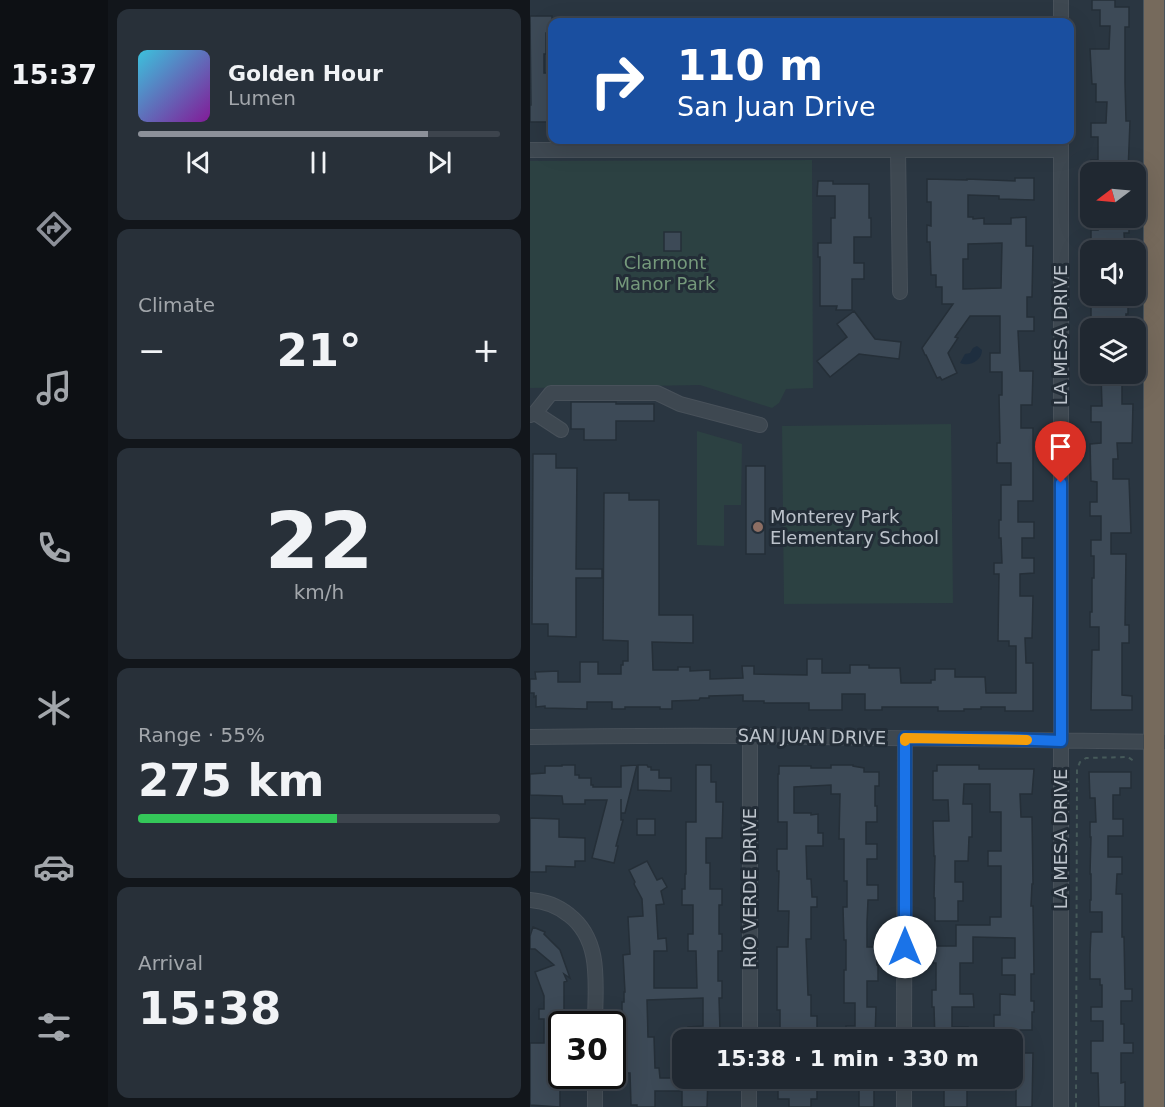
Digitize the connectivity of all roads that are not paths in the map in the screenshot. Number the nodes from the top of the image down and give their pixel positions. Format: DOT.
graph roads {
  1 [pos="1061,0"];
  2 [pos="1154,0"];
  3 [pos="1061,18"];
  4 [pos="1061,145"];
  5 [pos="898,149"];
  6 [pos="530,150"];
  7 [pos="900,292"];
  8 [pos="532,414"];
  9 [pos="760,425"];
  10 [pos="561,430"];
  11 [pos="530,736"];
  12 [pos="750,736"];
  13 [pos="905,738"];
  14 [pos="1061,741"];
  15 [pos="1160,741"];
  16 [pos="530,900"];
  17 [pos="595,1011"];
  18 [pos="749,1029"];
  19 [pos="904,1029"];
  20 [pos="595,1089"];
  21 [pos="749,1089"];
  22 [pos="904,1089"];
  23 [pos="595,1107"];
  24 [pos="749,1107"];
  25 [pos="904,1107"];
  26 [pos="1061,1107"];
  27 [pos="1154,1107"];
  1 -- 3 [label="street"];
  2 -- 15 [label="highway"];
  4 -- 5 [label="street"];
  4 -- 14 [label="street, LA MESA DRIVE"];
  5 -- 6 [label="street"];
  5 -- 7 [label="street"];
  8 -- 9 [label="street"];
  8 -- 10 [label="street"];
  11 -- 12 [label="street, SAN JUAN DRIVE"];
  12 -- 13 [label="street, SAN JUAN DRIVE"];
  12 -- 18 [label="street, RIO VERDE DRIVE"];
  13 -- 14 [label="street, SAN JUAN DRIVE"];
  13 -- 19 [label="street"];
  14 -- 15 [label="street, SAN JUAN DRIVE"];
  14 -- 26 [label="street, LA MESA DRIVE"];
  15 -- 27 [label="highway"];
  16 -- 17 [label="street"];
  20 -- 23 [label="street"];
  21 -- 24 [label="street"];
  22 -- 25 [label="street"];
}
